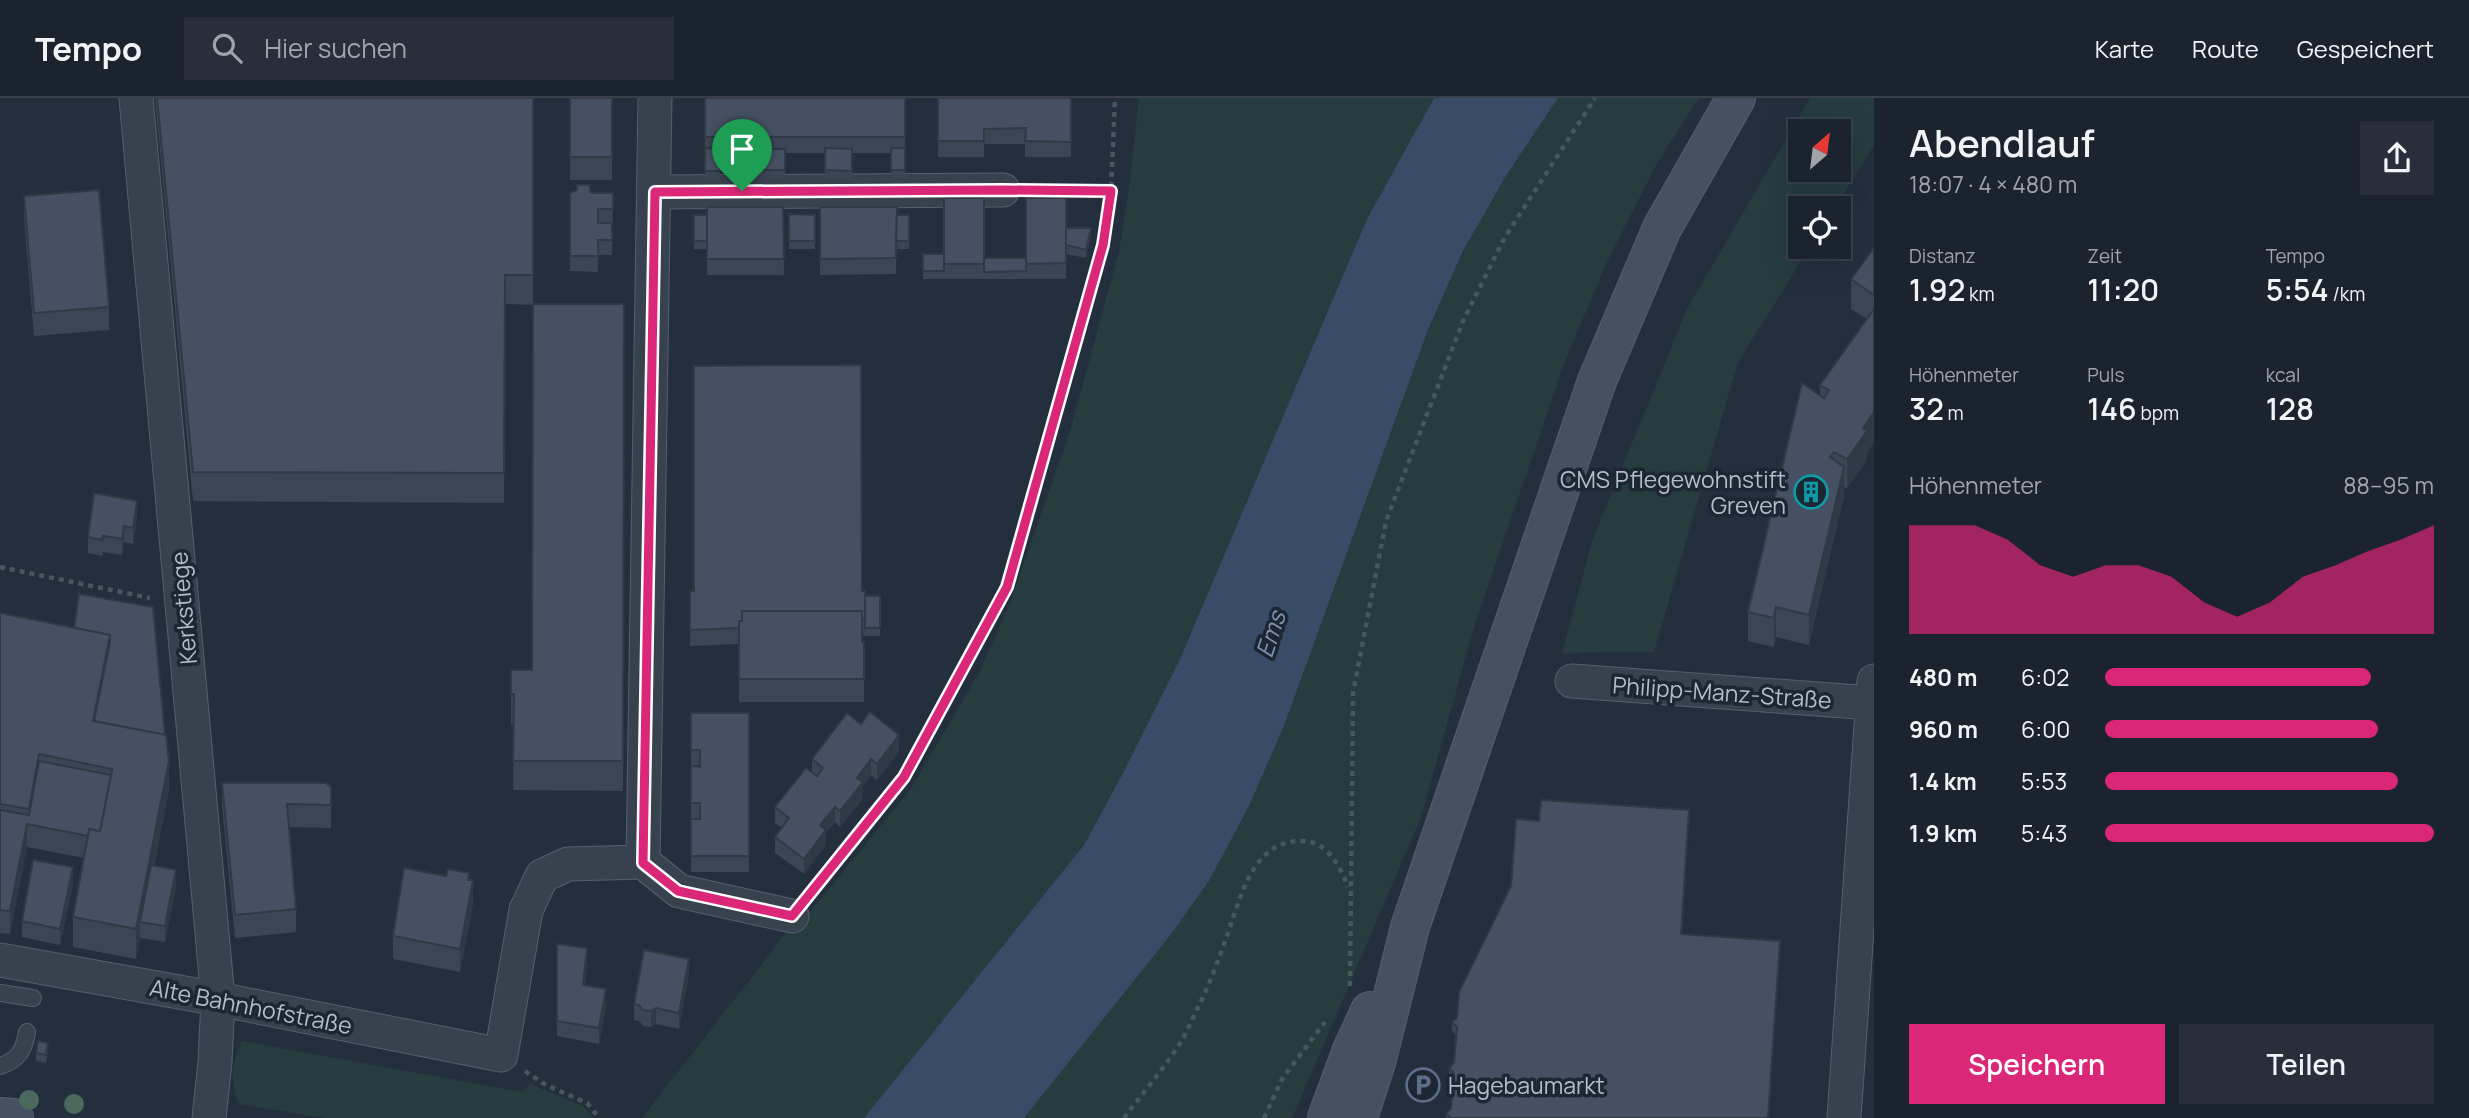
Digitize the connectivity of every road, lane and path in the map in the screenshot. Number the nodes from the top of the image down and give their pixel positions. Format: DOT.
graph roads {
  1 [pos="136,98"];
  2 [pos="655,98"];
  3 [pos="1115,98"];
  4 [pos="1595,98"];
  5 [pos="1736,98"];
  6 [pos="1003,190"];
  7 [pos="1111,191"];
  8 [pos="655,192"];
  9 [pos="0,567"];
  10 [pos="183,605"];
  11 [pos="1572,681"];
  12 [pos="1873,692"];
  13 [pos="643,863"];
  14 [pos="1350,891"];
  15 [pos="1867,903"];
  16 [pos="792,916"];
  17 [pos="1410,927"];
  18 [pos="0,960"];
  19 [pos="0,993"];
  20 [pos="1343,997"];
  21 [pos="33,998"];
  22 [pos="218,999"];
  23 [pos="1329,1016"];
  24 [pos="27,1032"];
  25 [pos="500,1055"];
  26 [pos="0,1066"];
  27 [pos="0,1117"];
  28 [pos="14,1118"];
  29 [pos="209,1118"];
  30 [pos="599,1118"];
  31 [pos="1124,1118"];
  32 [pos="1264,1118"];
  33 [pos="1327,1118"];
  34 [pos="1358,1118"];
  35 [pos="1844,1118"];
  1 -- 10 [label="street, Kerkstiege"];
  2 -- 8 [label="street"];
  3 -- 7 [label="path"];
  4 -- 14 [label="path"];
  5 -- 17 [label="main road"];
  6 -- 7 [label="path"];
  6 -- 8 [label="street"];
  7 -- 16 [label="path"];
  8 -- 13 [label="street"];
  9 -- 10 [label="path"];
  10 -- 22 [label="street, Kerkstiege"];
  11 -- 12 [label="street, Philipp-Manz-Straße"];
  12 -- 15 [label="street, Philipp-Manz-Straße"];
  13 -- 16 [label="street"];
  13 -- 25 [label="street"];
  14 -- 20 [label="path"];
  14 -- 31 [label="path"];
  15 -- 35 [label="street, Philipp-Manz-Straße"];
  17 -- 33 [label="main road"];
  17 -- 34 [label="main road"];
  18 -- 22 [label="street, Alte Bahnhofstraße"];
  19 -- 21 [label="lane"];
  22 -- 25 [label="street, Alte Bahnhofstraße"];
  22 -- 29 [label="street, Kerkstiege"];
  23 -- 32 [label="path"];
  24 -- 26 [label="lane"];
  25 -- 30 [label="path"];
  27 -- 28 [label="main road"];
}
